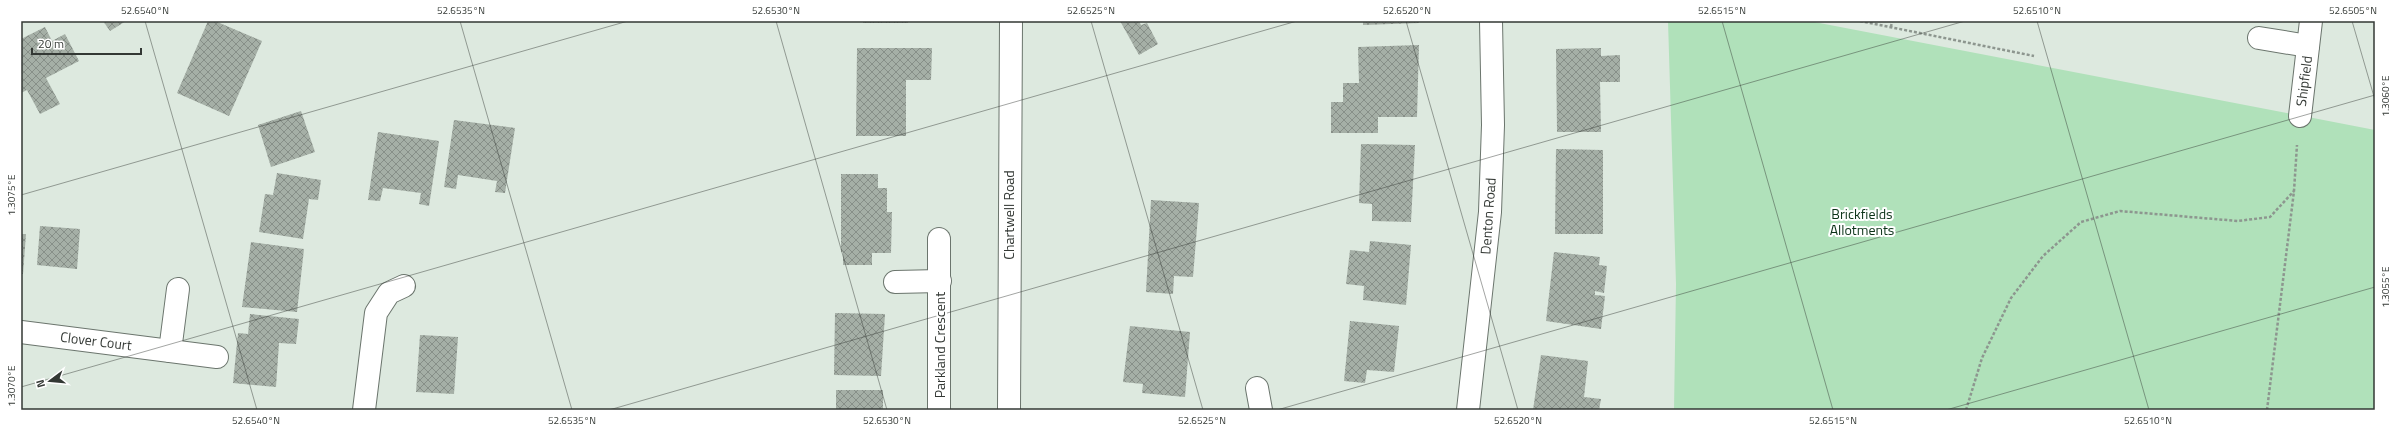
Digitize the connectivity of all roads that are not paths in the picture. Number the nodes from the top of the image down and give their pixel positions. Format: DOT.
graph roads {
  1 [pos="1011,21"];
  2 [pos="1490,21"];
  3 [pos="2311,21"];
  4 [pos="2259,38"];
  5 [pos="2308,46"];
  6 [pos="2300,116"];
  7 [pos="939,239"];
  8 [pos="940,281"];
  9 [pos="895,282"];
  10 [pos="404,286"];
  11 [pos="178,289"];
  12 [pos="21,332"];
  13 [pos="170,351"];
  14 [pos="217,357"];
  15 [pos="1257,388"];
  16 [pos="364,410"];
  17 [pos="939,410"];
  18 [pos="1009,410"];
  19 [pos="1261,410"];
  20 [pos="1468,410"];
  1 -- 18 [label="main road, Chartwell Road"];
  2 -- 20 [label="main road, Denton Road"];
  3 -- 5 [label="main road, Shipfield"];
  4 -- 5 [label="main road, Shipfield"];
  5 -- 6 [label="main road, Shipfield"];
  7 -- 8 [label="main road, Parkland Crescent"];
  8 -- 9 [label="main road, Parkland Crescent"];
  8 -- 17 [label="main road, Parkland Crescent"];
  10 -- 16 [label="main road"];
  11 -- 13 [label="main road"];
  12 -- 13 [label="main road, Clover Court"];
  13 -- 14 [label="main road, Clover Court"];
  15 -- 19 [label="main road"];
}
